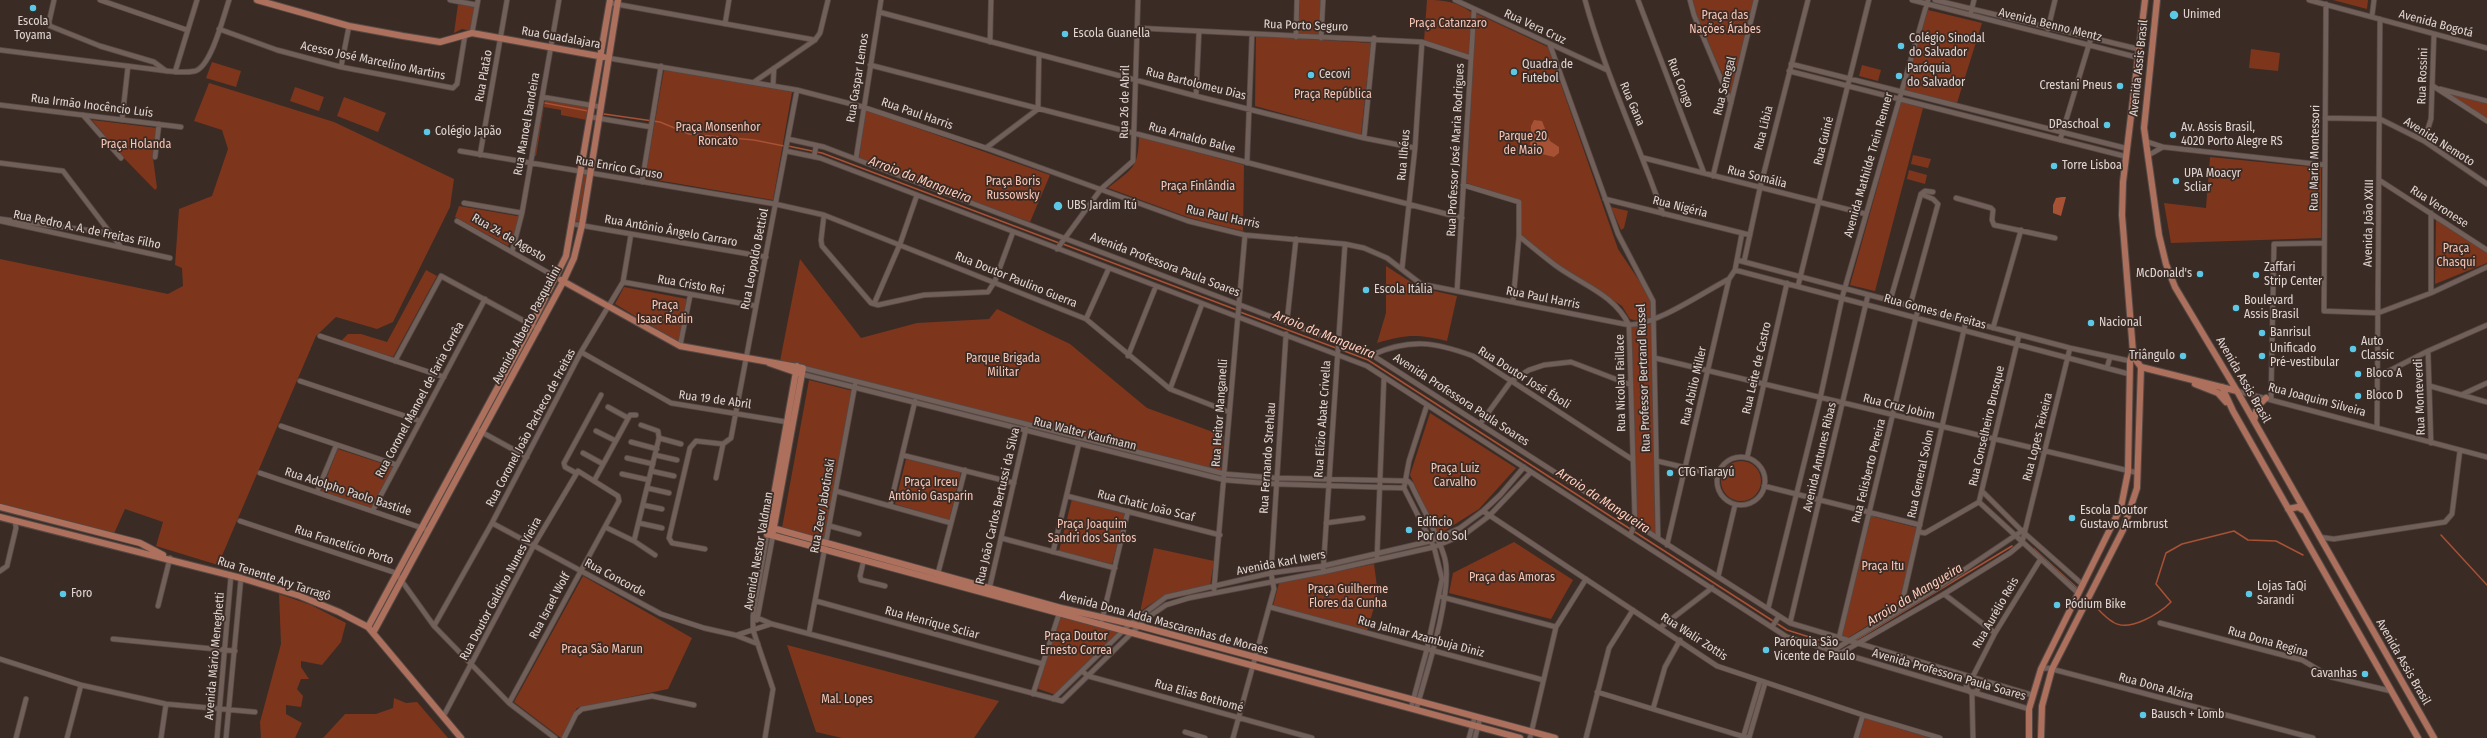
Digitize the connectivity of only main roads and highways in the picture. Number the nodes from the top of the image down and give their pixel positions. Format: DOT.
graph roads {
  1 [pos="257,0"];
  2 [pos="2145,0"];
  3 [pos="2157,0"];
  4 [pos="610,2"];
  5 [pos="618,2"];
  6 [pos="275,3"];
  7 [pos="600,56"];
  8 [pos="608,58"];
  9 [pos="556,277"];
  10 [pos="563,282"];
  11 [pos="2133,352"];
  12 [pos="747,359"];
  13 [pos="2141,367"];
  14 [pos="799,370"];
  15 [pos="2189,381"];
  16 [pos="2222,387"];
  17 [pos="2237,391"];
  18 [pos="2269,398"];
  19 [pos="2233,411"];
  20 [pos="2254,421"];
  21 [pos="0,507"];
  22 [pos="2288,509"];
  23 [pos="2305,511"];
  24 [pos="17,512"];
  25 [pos="24,513"];
  26 [pos="0,517"];
  27 [pos="18,521"];
  28 [pos="771,528"];
  29 [pos="770,535"];
  30 [pos="141,543"];
  31 [pos="826,546"];
  32 [pos="139,551"];
  33 [pos="170,558"];
  34 [pos="938,576"];
  35 [pos="1102,622"];
  36 [pos="368,627"];
  37 [pos="373,632"];
  38 [pos="1531,735"];
  39 [pos="461,738"];
  40 [pos="1520,738"];
  41 [pos="1555,738"];
  42 [pos="2029,738"];
  43 [pos="2041,738"];
  44 [pos="2418,738"];
  45 [pos="2434,738"];
  1 -- 6 [label="main road, Rua Guadalajara"];
  2 -- 11 [label="main road, Avenida Assis Brasil"];
  3 -- 17 [label="main road, Avenida Assis Brasil"];
  4 -- 7 [label="main road, Avenida Alberto Pasqualini"];
  5 -- 8 [label="main road, Avenida Alberto Pasqualini"];
  6 -- 7 [label="main road, Rua Guadalajara"];
  7 -- 8 [label="main road, Rua Guadalajara"];
  7 -- 9 [label="main road, Avenida Alberto Pasqualini"];
  8 -- 10 [label="main road, Avenida Alberto Pasqualini"];
  9 -- 10 [label="main road, Rua 24 de Agosto"];
  9 -- 36 [label="main road, Avenida Alberto Pasqualini"];
  10 -- 12 [label="main road, Rua 24 de Agosto"];
  10 -- 37 [label="main road, Avenida Alberto Pasqualini"];
  11 -- 13 [label="main road, Avenida Assis Brasil"];
  11 -- 42 [label="main road"];
  12 -- 14 [label="main road, Rua Walter Kaufmann"];
  13 -- 15 [label="main road, Rua Joaquim Silveira"];
  13 -- 43 [label="main road"];
  14 -- 28 [label="main road, Avenida Nestor Valdman"];
  14 -- 28 [label="main road, Avenida Nestor Valdman"];
  15 -- 16 [label="main road, Rua Joaquim Silveira"];
  15 -- 19 [label="main road"];
  16 -- 17 [label="main road, Rua Joaquim Silveira"];
  16 -- 19 [label="main road, Avenida Assis Brasil"];
  17 -- 20 [label="main road, Avenida Assis Brasil"];
  18 -- 20 [label="main road"];
  19 -- 22 [label="main road, Avenida Assis Brasil"];
  20 -- 23 [label="main road, Avenida Assis Brasil"];
  21 -- 24 [label="main road, Rua Tenente Ary Tarragô"];
  22 -- 23 [label="main road"];
  22 -- 44 [label="main road, Avenida Assis Brasil"];
  23 -- 45 [label="main road, Avenida Assis Brasil"];
  24 -- 25 [label="main road, Rua Tenente Ary Tarragô"];
  24 -- 27 [label="main road"];
  25 -- 27 [label="main road"];
  25 -- 30 [label="main road, Rua Tenente Ary Tarragô"];
  26 -- 27 [label="main road, Rua Tenente Ary Tarragô"];
  27 -- 32 [label="main road, Rua Tenente Ary Tarragô"];
  28 -- 29 [label="main road, Avenida Nestor Valdman"];
  28 -- 31 [label="main road, Avenida Dona Adda Mascarenhas de Moraes"];
  29 -- 31 [label="main road, Avenida Dona Adda Mascarenhas de Moraes"];
  30 -- 32 [label="main road"];
  30 -- 33 [label="main road, Rua Tenente Ary Tarragô"];
  31 -- 34 [label="main road, Avenida Dona Adda Mascarenhas de Moraes"];
  31 -- 34 [label="main road, Avenida Dona Adda Mascarenhas de Moraes"];
  32 -- 33 [label="main road, Rua Tenente Ary Tarragô"];
  33 -- 36 [label="main road, Rua Tenente Ary Tarragô"];
  34 -- 35 [label="main road, Avenida Dona Adda Mascarenhas de Moraes"];
  35 -- 38 [label="main road, Avenida Dona Adda Mascarenhas de Moraes"];
  35 -- 40 [label="main road, Avenida Dona Adda Mascarenhas de Moraes"];
  36 -- 37 [label="main road, Rua Tenente Ary Tarragô"];
  37 -- 39 [label="main road, Rua Tenente Ary Tarragô"];
  38 -- 41 [label="main road, Avenida Dona Adda Mascarenhas de Moraes"];
}
